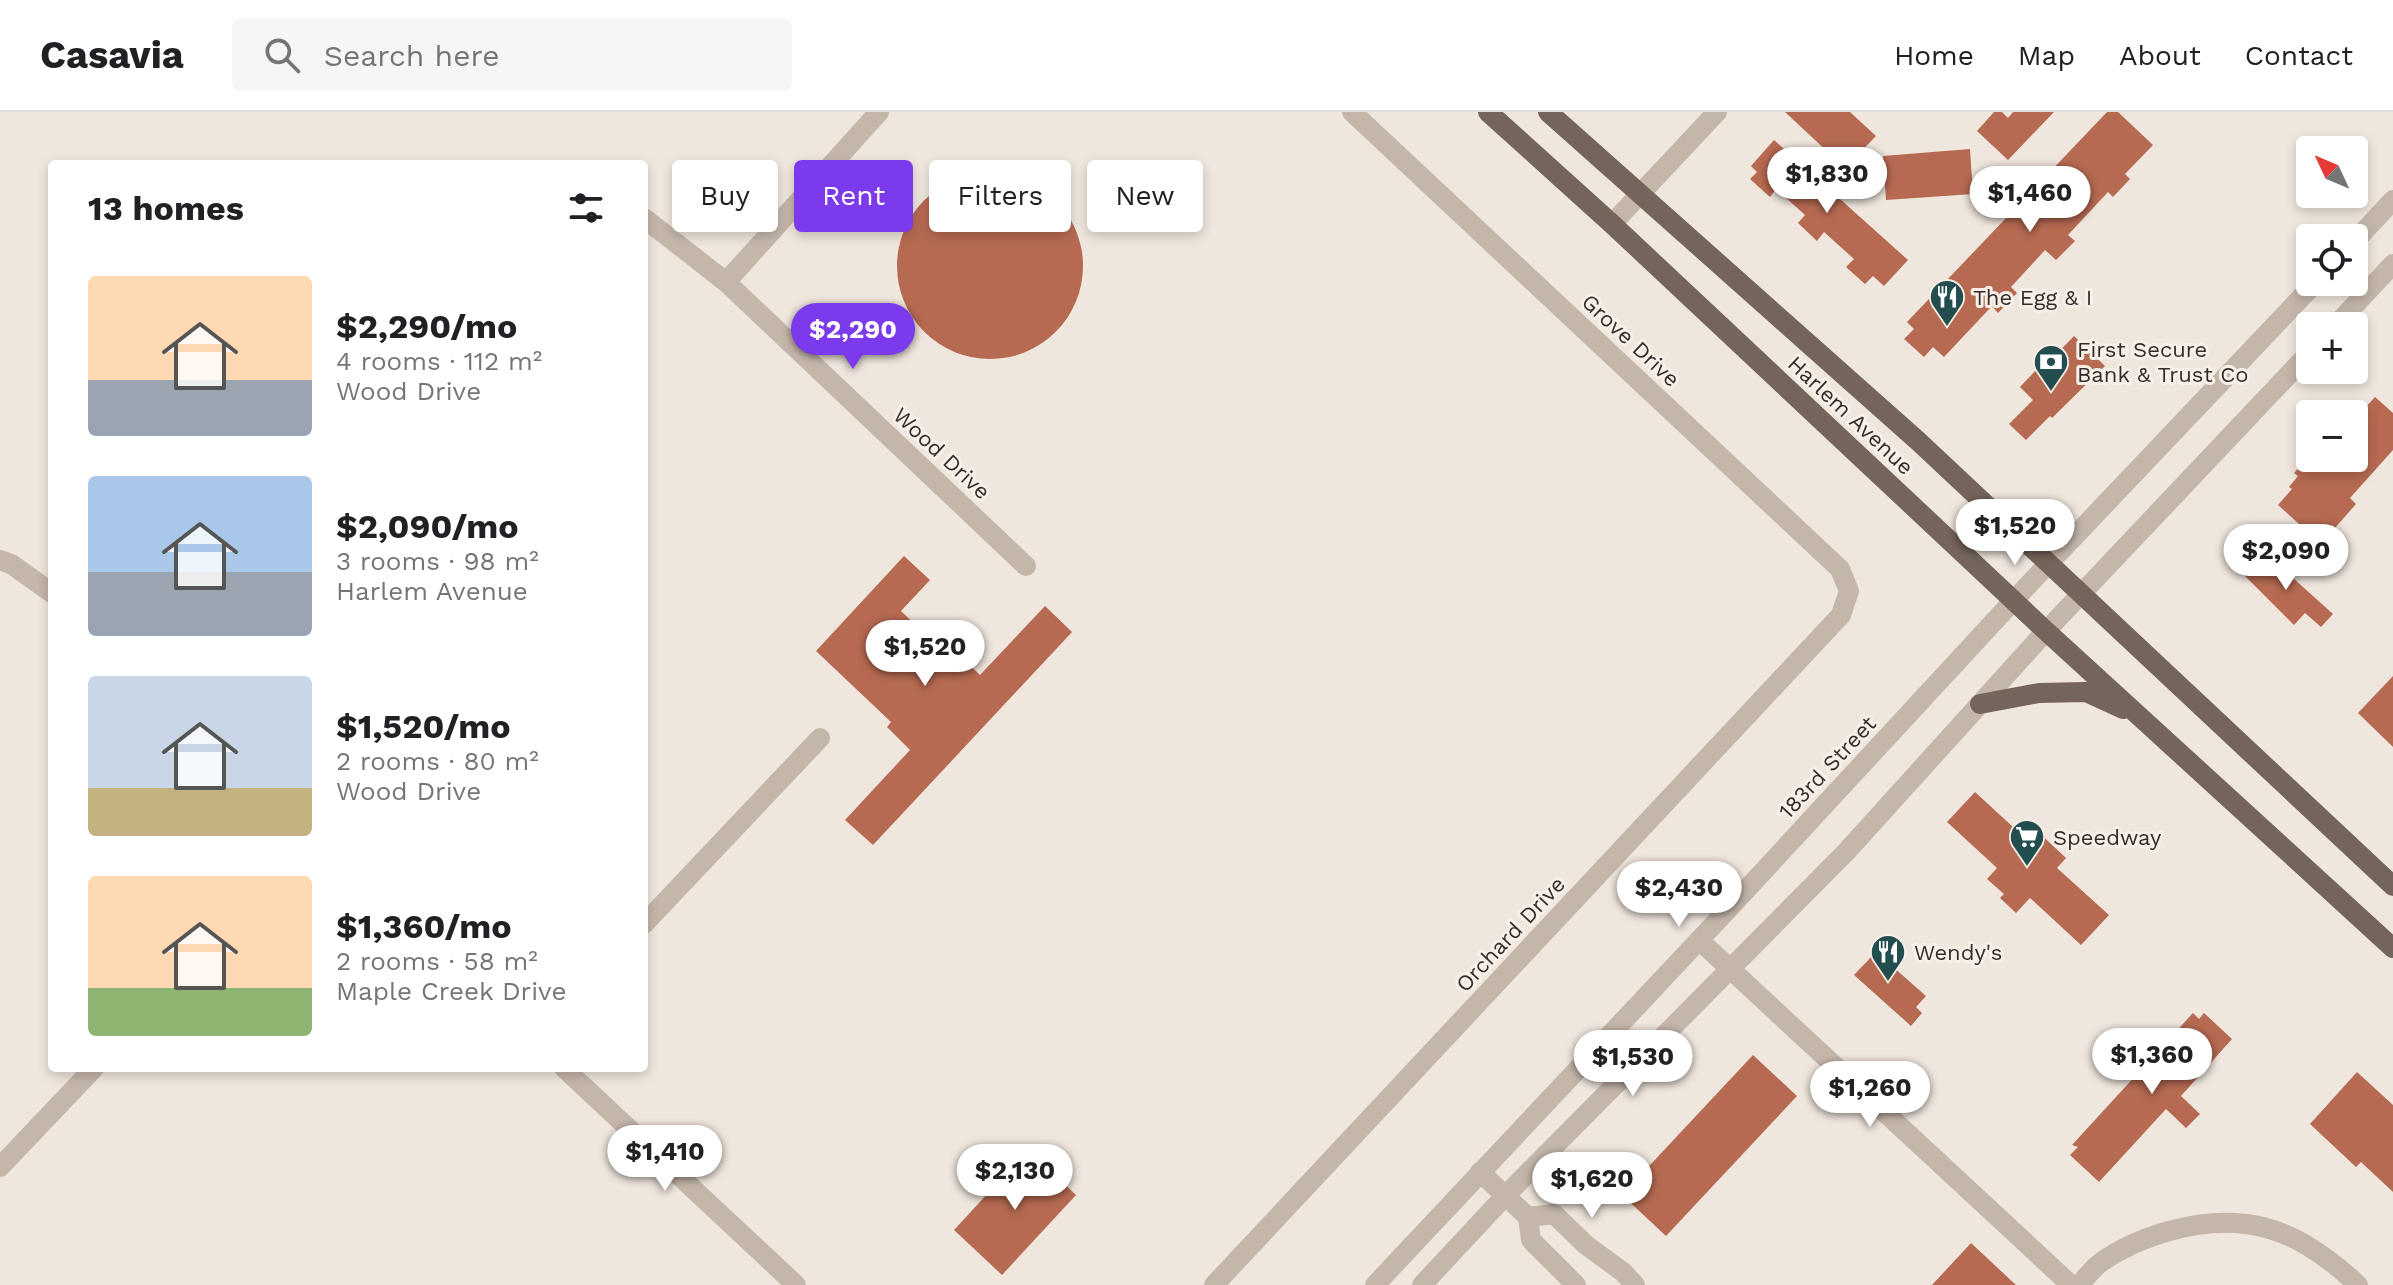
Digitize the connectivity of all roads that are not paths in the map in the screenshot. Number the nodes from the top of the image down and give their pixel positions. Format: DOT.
graph roads {
  1 [pos="879,112"];
  2 [pos="1352,112"];
  3 [pos="1488,112"];
  4 [pos="1548,112"];
  5 [pos="1717,112"];
  6 [pos="1639,195"];
  7 [pos="2393,200"];
  8 [pos="648,221"];
  9 [pos="1612,224"];
  10 [pos="2368,227"];
  11 [pos="2393,264"];
  12 [pos="726,282"];
  13 [pos="2303,296"];
  14 [pos="2348,312"];
  15 [pos="2296,367"];
  16 [pos="0,560"];
  17 [pos="2048,564"];
  18 [pos="1026,566"];
  19 [pos="48,590"];
  20 [pos="2080,595"];
  21 [pos="2014,600"];
  22 [pos="1841,615"];
  23 [pos="2046,631"];
  24 [pos="1980,704"];
  25 [pos="2141,716"];
  26 [pos="820,738"];
  27 [pos="2393,886"];
  28 [pos="648,920"];
  29 [pos="1699,940"];
  30 [pos="2393,948"];
  31 [pos="1729,968"];
  32 [pos="90,1072"];
  33 [pos="568,1072"];
  34 [pos="0,1167"];
  35 [pos="1480,1172"];
  36 [pos="1505,1196"];
  37 [pos="1528,1217"];
  38 [pos="796,1285"];
  39 [pos="1214,1285"];
  40 [pos="1375,1285"];
  41 [pos="1422,1285"];
  42 [pos="1576,1285"];
  43 [pos="1635,1285"];
  44 [pos="2071,1285"];
  45 [pos="2079,1285"];
  46 [pos="2358,1285"];
  1 -- 12 [label="street"];
  2 -- 22 [label="street, Grove Drive"];
  3 -- 9 [label="main road, Harlem Avenue"];
  4 -- 6 [label="main road, Harlem Avenue"];
  5 -- 6 [label="street"];
  6 -- 9 [label="street"];
  6 -- 17 [label="main road, Harlem Avenue"];
  7 -- 10 [label="street"];
  8 -- 12 [label="street, Wood Drive"];
  9 -- 21 [label="main road, Harlem Avenue"];
  11 -- 14 [label="street"];
  12 -- 18 [label="street, Wood Drive"];
  13 -- 17 [label="street, 183rd Street"];
  15 -- 20 [label="street"];
  16 -- 19 [label="street"];
  17 -- 20 [label="main road, Harlem Avenue"];
  17 -- 21 [label="street, 183rd Street"];
  20 -- 23 [label="street"];
  20 -- 27 [label="main road, Harlem Avenue"];
  21 -- 23 [label="main road, Harlem Avenue"];
  21 -- 29 [label="street, 183rd Street"];
  22 -- 39 [label="street, Orchard Drive"];
  23 -- 24 [label="street"];
  23 -- 25 [label="main road, Harlem Avenue"];
  24 -- 25 [label="main road"];
  24 -- 31 [label="street"];
  25 -- 30 [label="main road, Harlem Avenue"];
  26 -- 28 [label="street"];
  29 -- 31 [label="street"];
  29 -- 35 [label="street, 183rd Street"];
  31 -- 36 [label="street"];
  31 -- 44 [label="street"];
  32 -- 34 [label="street"];
  33 -- 38 [label="street"];
  35 -- 36 [label="street"];
  35 -- 40 [label="street, 183rd Street"];
  36 -- 37 [label="street"];
  36 -- 41 [label="street"];
  37 -- 42 [label="street"];
  37 -- 43 [label="street"];
  45 -- 46 [label="street"];
}
